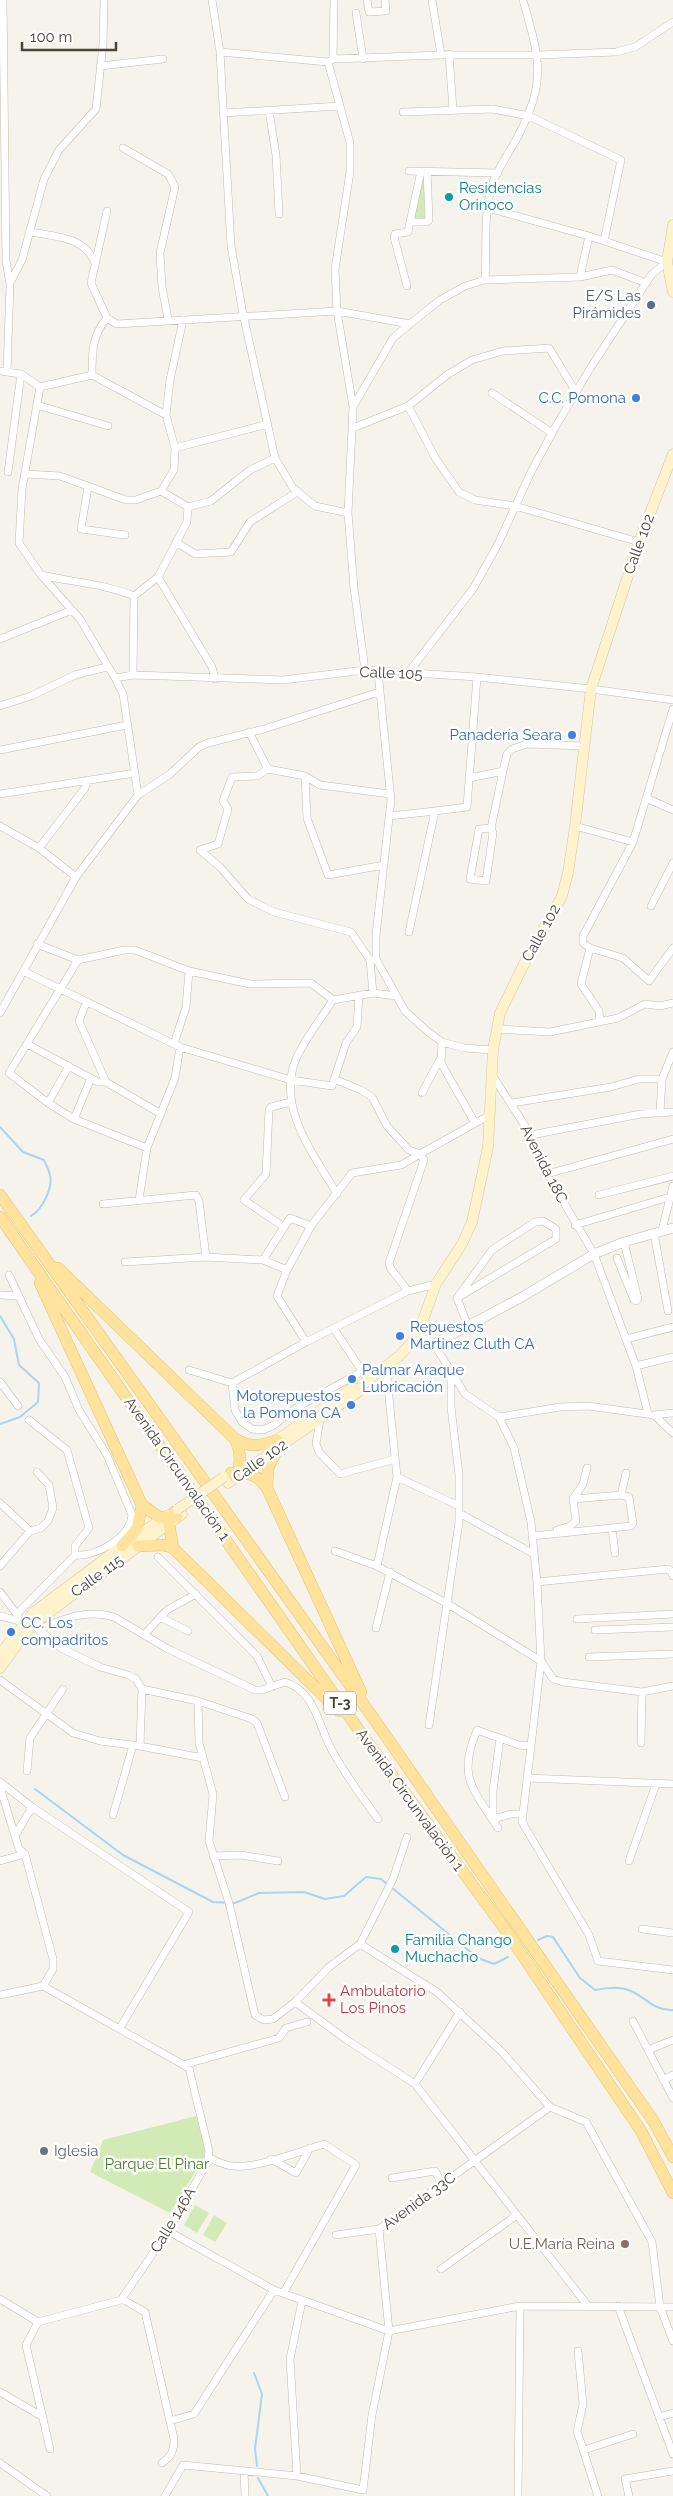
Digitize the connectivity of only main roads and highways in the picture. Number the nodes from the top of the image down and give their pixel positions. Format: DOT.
graph roads {
  1 [pos="673,225"];
  2 [pos="672,287"];
  3 [pos="673,454"];
  4 [pos="0,1195"];
  5 [pos="0,1217"];
  6 [pos="37,1248"];
  7 [pos="28,1256"];
  8 [pos="366,1383"];
  9 [pos="235,1439"];
  10 [pos="278,1444"];
  11 [pos="234,1475"];
  12 [pos="267,1488"];
  13 [pos="142,1505"];
  14 [pos="173,1516"];
  15 [pos="122,1546"];
  16 [pos="138,1546"];
  17 [pos="173,1548"];
  18 [pos="32,1626"];
  19 [pos="0,1654"];
  20 [pos="0,1668"];
  21 [pos="374,1719"];
  22 [pos="358,1730"];
  23 [pos="673,2157"];
  24 [pos="673,2193"];
  1 -- 2 [label="main road"];
  3 -- 8 [label="main road, Calle 102"];
  4 -- 6 [label="main road, Avenida Circunvalación 1 / T-3"];
  5 -- 7 [label="main road, Avenida Circunvalación 1 / T-3"];
  6 -- 9 [label="main road"];
  6 -- 21 [label="main road, Avenida Circunvalación 1 / T-3"];
  7 -- 13 [label="main road"];
  7 -- 22 [label="main road, Avenida Circunvalación 1 / T-3"];
  8 -- 10 [label="main road, Calle 102"];
  8 -- 10 [label="main road, Calle 102"];
  9 -- 10 [label="main road"];
  9 -- 11 [label="main road"];
  10 -- 11 [label="main road, Calle 102"];
  10 -- 12 [label="main road"];
  11 -- 12 [label="main road"];
  11 -- 14 [label="main road, Calle 102, bridge"];
  12 -- 21 [label="main road"];
  13 -- 14 [label="main road"];
  13 -- 15 [label="main road"];
  14 -- 15 [label="main road, Calle 115"];
  14 -- 16 [label="main road, Calle 115"];
  14 -- 17 [label="main road"];
  15 -- 18 [label="main road, Calle 115"];
  16 -- 17 [label="main road"];
  16 -- 18 [label="main road, Calle 115"];
  17 -- 22 [label="main road"];
  18 -- 19 [label="main road, Calle 115"];
  18 -- 20 [label="main road, Calle 115"];
  21 -- 23 [label="main road, Avenida Circunvalación 1 / T-3"];
  22 -- 24 [label="main road, Avenida Circunvalación 1 / T-3"];
}
